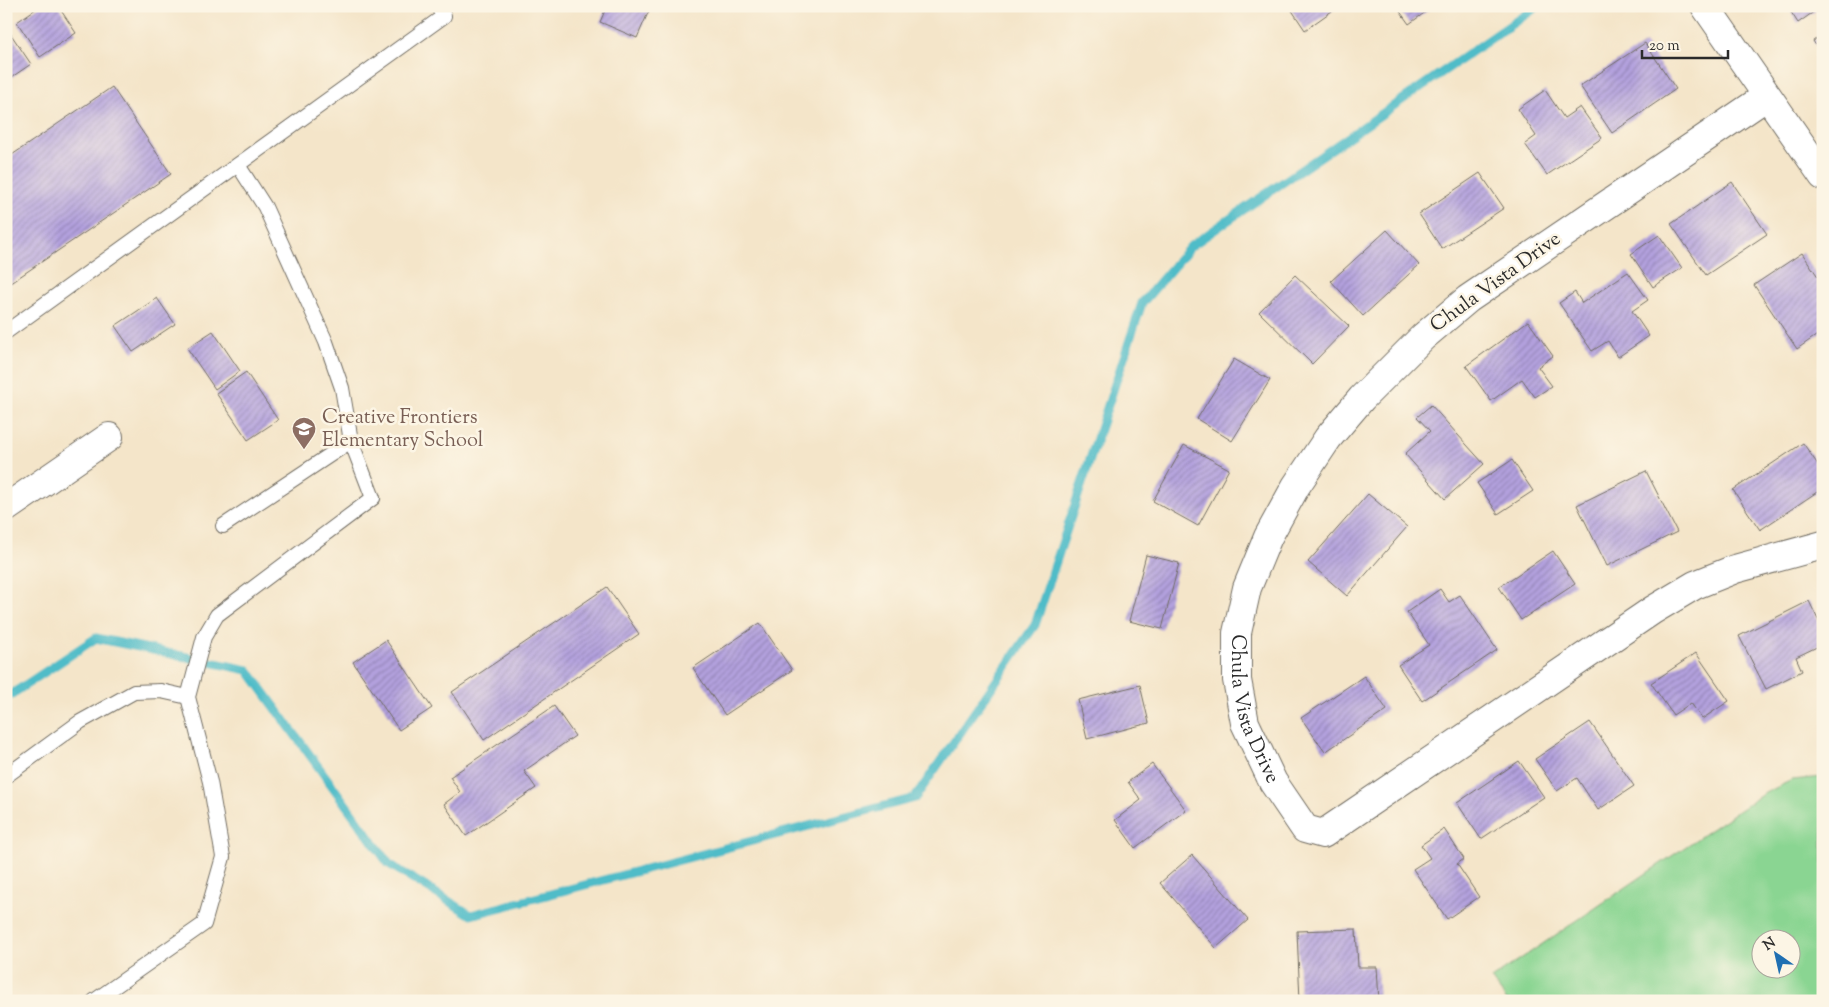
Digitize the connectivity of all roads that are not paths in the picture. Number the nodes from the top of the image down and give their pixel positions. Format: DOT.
graph roads {
  1 [pos="437,6"];
  2 [pos="1705,6"];
  3 [pos="1767,96"];
  4 [pos="238,165"];
  5 [pos="1823,176"];
  6 [pos="6,332"];
  7 [pos="109,437"];
  8 [pos="351,441"];
  9 [pos="6,508"];
  10 [pos="223,526"];
  11 [pos="1823,544"];
  12 [pos="188,697"];
  13 [pos="6,776"];
  14 [pos="94,1001"];
  1 -- 4 [label="lane"];
  2 -- 3 [label="street"];
  3 -- 5 [label="street"];
  3 -- 11 [label="street, Chula Vista Drive"];
  4 -- 6 [label="lane"];
  4 -- 8 [label="lane"];
  7 -- 9 [label="street"];
  8 -- 10 [label="lane"];
  8 -- 12 [label="lane"];
  12 -- 13 [label="lane"];
  12 -- 14 [label="lane"];
}
